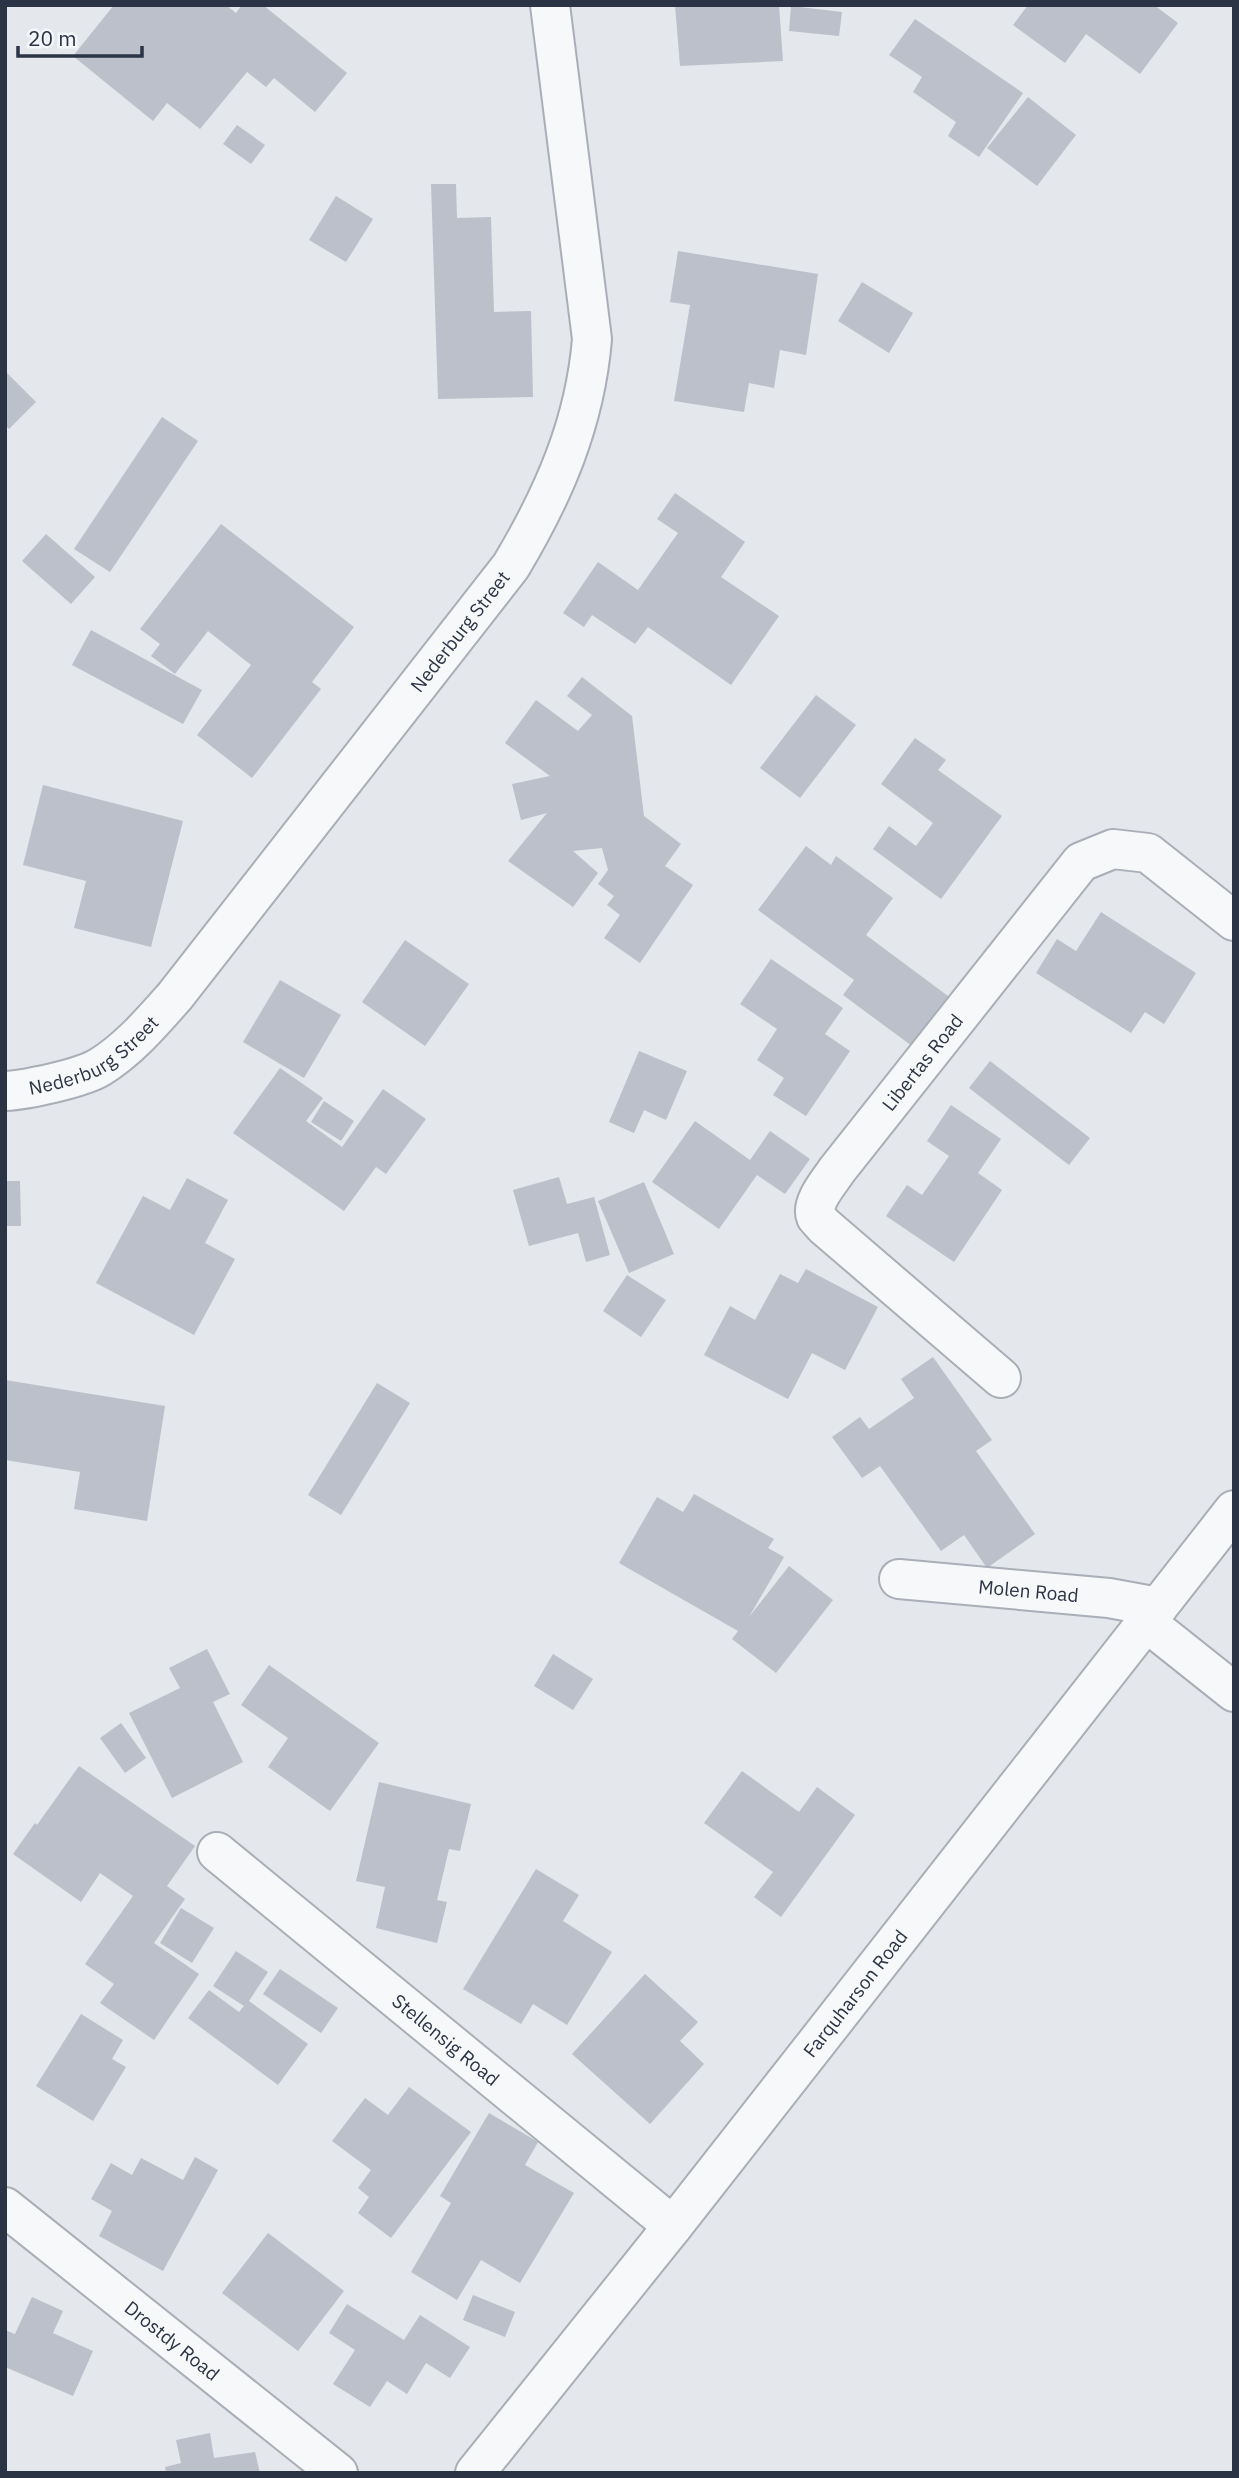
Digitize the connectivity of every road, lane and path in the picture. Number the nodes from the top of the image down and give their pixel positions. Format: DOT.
graph roads {
  1 [pos="550,5"];
  2 [pos="1234,921"];
  3 [pos="5,1091"];
  4 [pos="1001,1378"];
  5 [pos="1234,1510"];
  6 [pos="899,1579"];
  7 [pos="1152,1615"];
  8 [pos="1234,1692"];
  9 [pos="217,1852"];
  10 [pos="5,2207"];
  11 [pos="673,2226"];
  12 [pos="338,2473"];
  13 [pos="475,2473"];
  1 -- 3 [label="street, Nederburg Street"];
  2 -- 4 [label="street, Libertas Road"];
  5 -- 7 [label="street, Farquharson Road"];
  6 -- 7 [label="street, Molen Road"];
  7 -- 8 [label="street"];
  7 -- 11 [label="street, Farquharson Road"];
  9 -- 11 [label="street, Stellensig Road"];
  10 -- 12 [label="street, Drostdy Road"];
  11 -- 13 [label="street, Farquharson Road"];
}
